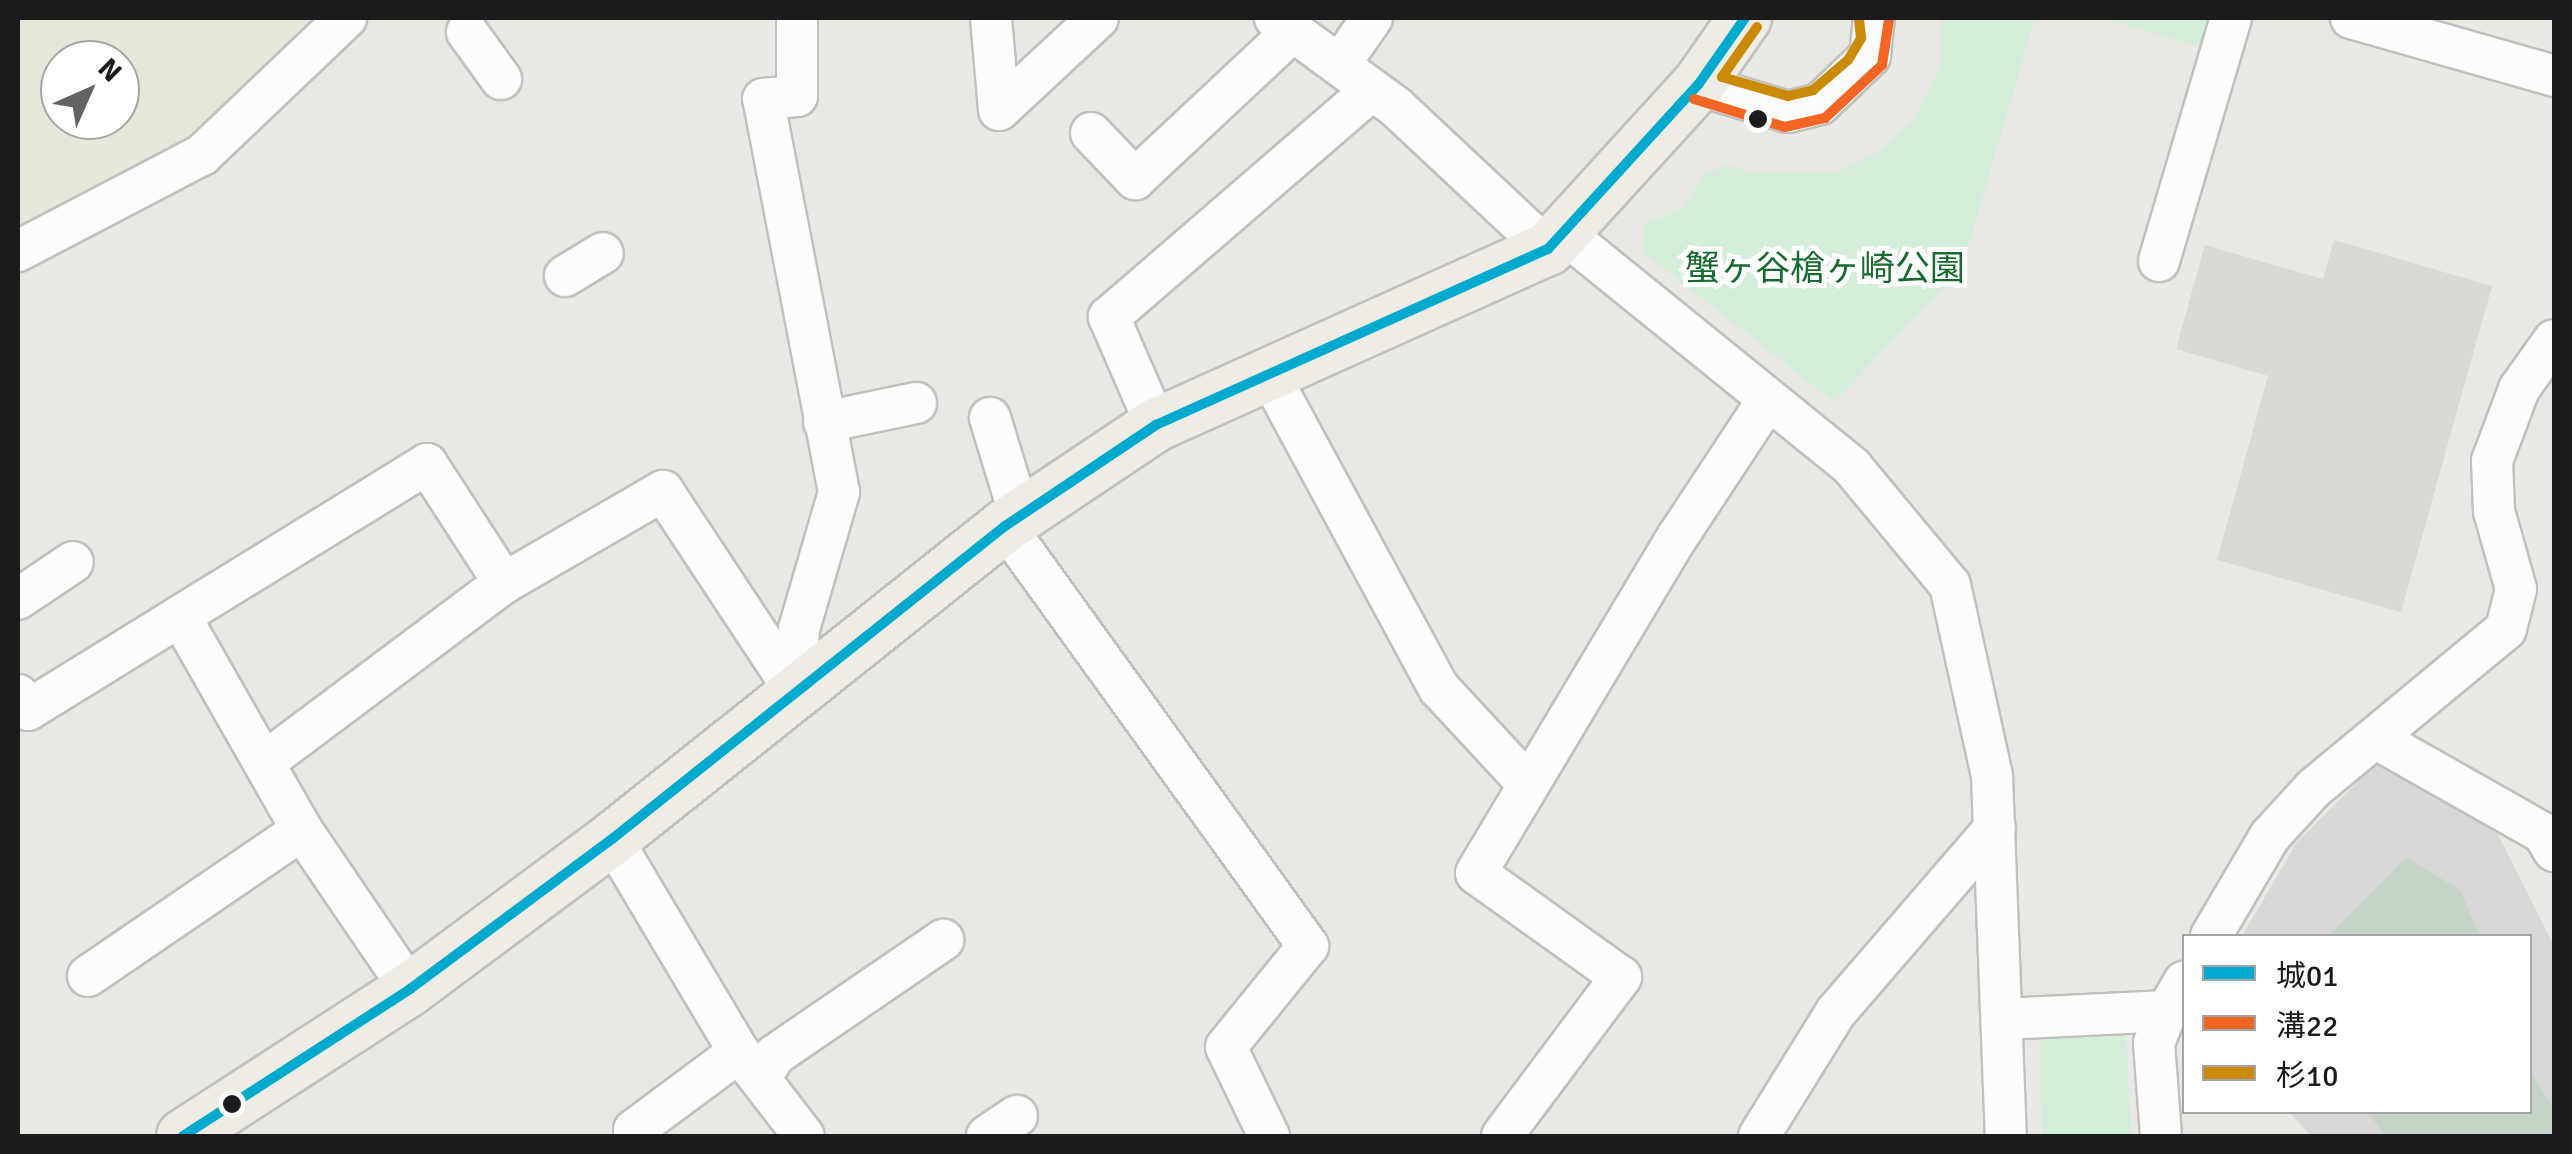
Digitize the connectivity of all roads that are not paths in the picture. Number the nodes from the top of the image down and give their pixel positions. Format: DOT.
graph roads {
  1 [pos="346,18"];
  2 [pos="797,18"];
  3 [pos="992,18"];
  4 [pos="1098,18"];
  5 [pos="1372,18"];
  6 [pos="1874,18"];
  7 [pos="2231,18"];
  8 [pos="2351,18"];
  9 [pos="1733,23"];
  10 [pos="1284,25"];
  11 [pos="467,32"];
  12 [pos="1340,64"];
  13 [pos="2554,76"];
  14 [pos="501,78"];
  15 [pos="1698,84"];
  16 [pos="1370,91"];
  17 [pos="1091,133"];
  18 [pos="1557,242"];
  19 [pos="18,250"];
  20 [pos="603,253"];
  21 [pos="2159,262"];
  22 [pos="565,276"];
  23 [pos="2554,340"];
  24 [pos="1270,376"];
  25 [pos="1767,401"];
  26 [pos="916,402"];
  27 [pos="990,418"];
  28 [pos="824,422"];
  29 [pos="1156,425"];
  30 [pos="1012,521"];
  31 [pos="74,562"];
  32 [pos="504,583"];
  33 [pos="18,599"];
  34 [pos="180,616"];
  35 [pos="795,691"];
  36 [pos="18,695"];
  37 [pos="2375,738"];
  38 [pos="266,761"];
  39 [pos="1528,784"];
  40 [pos="1995,828"];
  41 [pos="302,830"];
  42 [pos="612,839"];
  43 [pos="2554,851"];
  44 [pos="2212,934"];
  45 [pos="943,940"];
  46 [pos="88,976"];
  47 [pos="410,989"];
  48 [pos="2176,996"];
  49 [pos="2002,1019"];
  50 [pos="751,1063"];
  51 [pos="183,1136"];
  52 [pos="638,1136"];
  53 [pos="804,1136"];
  54 [pos="1269,1136"];
  55 [pos="1502,1136"];
  56 [pos="1758,1136"];
  57 [pos="2006,1136"];
  58 [pos="2161,1136"];
  1 -- 19 [label="street"];
  2 -- 28 [label="street"];
  3 -- 4 [label="street"];
  5 -- 12 [label="street"];
  6 -- 15 [label="street"];
  7 -- 21 [label="street"];
  8 -- 13 [label="street"];
  9 -- 15 [label="main road"];
  10 -- 12 [label="street"];
  10 -- 17 [label="street"];
  11 -- 14 [label="street"];
  12 -- 16 [label="street"];
  15 -- 18 [label="main road"];
  16 -- 18 [label="street"];
  16 -- 29 [label="street"];
  18 -- 24 [label="main road"];
  18 -- 25 [label="street"];
  20 -- 22 [label="street"];
  23 -- 37 [label="street"];
  24 -- 29 [label="main road"];
  24 -- 39 [label="street"];
  25 -- 39 [label="street"];
  25 -- 40 [label="street"];
  26 -- 28 [label="street"];
  27 -- 30 [label="street"];
  28 -- 35 [label="street"];
  29 -- 30 [label="main road"];
  30 -- 35 [label="main road"];
  30 -- 54 [label="street"];
  31 -- 33 [label="street"];
  32 -- 34 [label="street"];
  32 -- 35 [label="street"];
  32 -- 38 [label="street"];
  34 -- 36 [label="street"];
  34 -- 38 [label="street"];
  35 -- 42 [label="main road"];
  37 -- 43 [label="street"];
  37 -- 44 [label="street"];
  38 -- 41 [label="street"];
  39 -- 55 [label="street"];
  40 -- 49 [label="street"];
  40 -- 56 [label="street"];
  41 -- 46 [label="street"];
  41 -- 47 [label="street"];
  42 -- 47 [label="main road"];
  42 -- 50 [label="street"];
  45 -- 50 [label="street"];
  47 -- 51 [label="main road"];
  48 -- 49 [label="street"];
  48 -- 58 [label="street"];
  49 -- 57 [label="street"];
  50 -- 52 [label="street"];
  50 -- 53 [label="street"];
}
